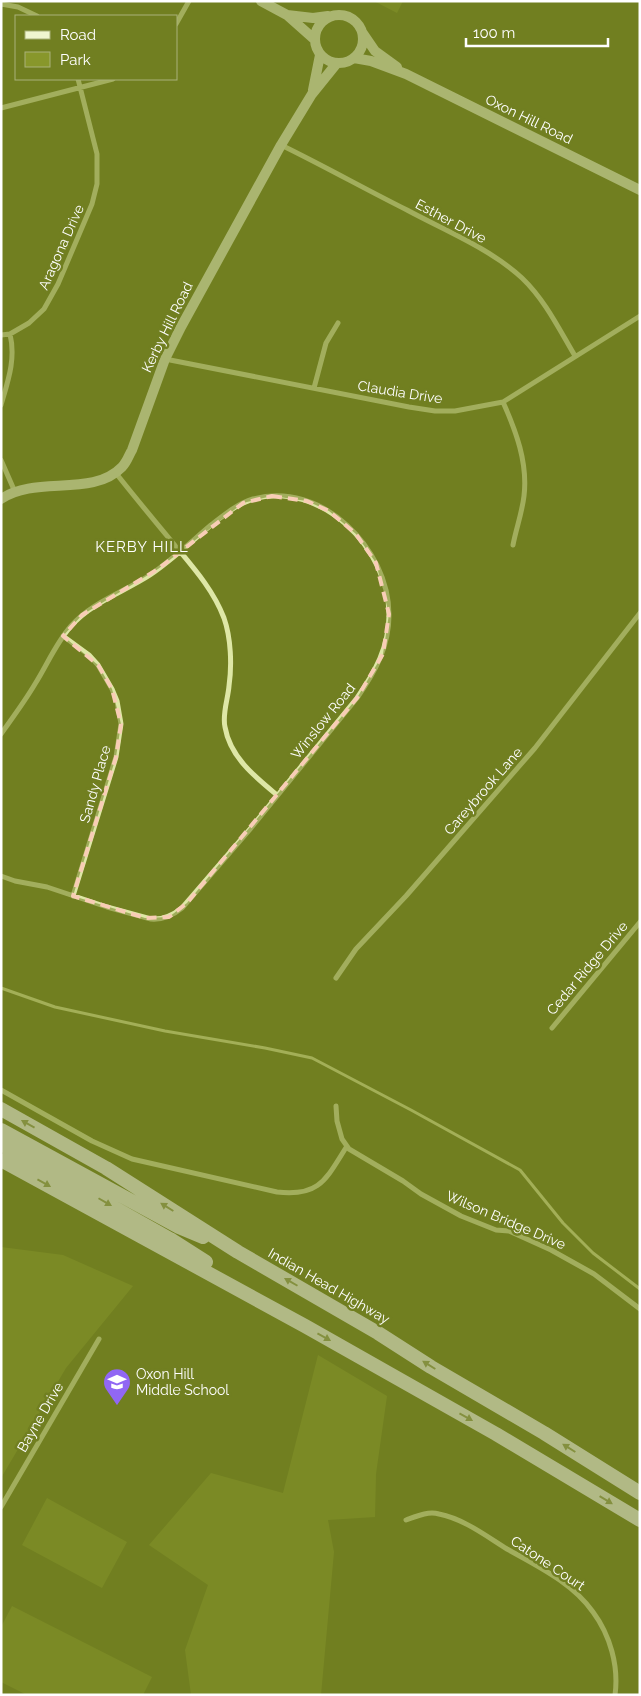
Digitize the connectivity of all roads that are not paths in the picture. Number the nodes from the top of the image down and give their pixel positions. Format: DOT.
graph roads {
  1 [pos="189,1"];
  2 [pos="261,1"];
  3 [pos="1,4"];
  4 [pos="35,15"];
  5 [pos="286,15"];
  6 [pos="329,16"];
  7 [pos="178,20"];
  8 [pos="362,32"];
  9 [pos="314,38"];
  10 [pos="320,55"];
  11 [pos="354,58"];
  12 [pos="337,63"];
  13 [pos="406,74"];
  14 [pos="78,80"];
  15 [pos="109,80"];
  16 [pos="81,88"];
  17 [pos="312,94"];
  18 [pos="1,108"];
  19 [pos="281,145"];
  20 [pos="640,190"];
  21 [pos="640,316"];
  22 [pos="338,322"];
  23 [pos="10,334"];
  24 [pos="1,335"];
  25 [pos="575,356"];
  26 [pos="164,359"];
  27 [pos="314,388"];
  28 [pos="503,402"];
  29 [pos="1,405"];
  30 [pos="1,460"];
  31 [pos="115,472"];
  32 [pos="15,492"];
  33 [pos="1,499"];
  34 [pos="512,545"];
  35 [pos="179,551"];
  36 [pos="640,613"];
  37 [pos="63,636"];
  38 [pos="1,734"];
  39 [pos="277,795"];
  40 [pos="1,876"];
  41 [pos="73,896"];
  42 [pos="640,922"];
  43 [pos="336,978"];
  44 [pos="552,1028"];
  45 [pos="1,1090"];
  46 [pos="336,1106"];
  47 [pos="1,1109"];
  48 [pos="1,1130"];
  49 [pos="1,1144"];
  50 [pos="347,1146"];
  51 [pos="1,1160"];
  52 [pos="238,1252"];
  53 [pos="640,1308"];
  54 [pos="305,1326"];
  55 [pos="99,1339"];
  56 [pos="640,1492"];
  57 [pos="1,1507"];
  58 [pos="406,1520"];
  59 [pos="640,1520"];
  60 [pos="615,1695"];
  1 -- 7 [label="street"];
  2 -- 5 [label="main road"];
  3 -- 4 [label="street"];
  5 -- 6 [label="main road"];
  5 -- 9 [label="main road"];
  6 -- 8 [label="main road"];
  6 -- 9 [label="main road"];
  8 -- 11 [label="main road"];
  8 -- 13 [label="main road, Oxon Hill Road"];
  9 -- 10 [label="main road"];
  10 -- 12 [label="main road"];
  10 -- 17 [label="main road, Kerby Hill Road"];
  11 -- 12 [label="main road"];
  11 -- 13 [label="main road, Oxon Hill Road"];
  12 -- 17 [label="main road, Kerby Hill Road"];
  13 -- 20 [label="main road, Oxon Hill Road"];
  14 -- 16 [label="street, Aragona Drive"];
  15 -- 16 [label="street"];
  16 -- 18 [label="street"];
  16 -- 23 [label="street, Aragona Drive"];
  17 -- 19 [label="main road, Kerby Hill Road"];
  19 -- 25 [label="street, Esther Drive"];
  19 -- 26 [label="main road, Kerby Hill Road"];
  21 -- 25 [label="street, Claudia Drive"];
  22 -- 27 [label="street"];
  23 -- 24 [label="street"];
  23 -- 29 [label="street"];
  25 -- 28 [label="street, Claudia Drive"];
  26 -- 27 [label="street, Claudia Drive"];
  26 -- 31 [label="main road, Kerby Hill Road"];
  27 -- 28 [label="street, Claudia Drive"];
  28 -- 34 [label="street"];
  30 -- 32 [label="street"];
  31 -- 32 [label="main road, Kerby Hill Road"];
  31 -- 35 [label="street"];
  32 -- 33 [label="main road, Kerby Hill Road"];
  35 -- 37 [label="street, Winslow Road"];
  35 -- 39 [label="street"];
  35 -- 39 [label="street, Winslow Road"];
  36 -- 43 [label="street, Careybrook Lane"];
  37 -- 38 [label="street, Winslow Road"];
  37 -- 41 [label="street, Sandy Place"];
  39 -- 41 [label="street, Winslow Road"];
  40 -- 41 [label="street, Winslow Road"];
  42 -- 44 [label="street, Cedar Ridge Drive"];
  45 -- 50 [label="street"];
  46 -- 50 [label="street"];
  52 -- 47 [label="highway, Indian Head Highway, one-way"];
  48 -- 52 [label="highway"];
  49 -- 54 [label="highway, one-way"];
  50 -- 53 [label="street, Wilson Bridge Drive"];
  51 -- 54 [label="highway, one-way"];
  56 -- 52 [label="highway, Indian Head Highway, one-way"];
  54 -- 59 [label="highway, one-way"];
  55 -- 57 [label="street, Bayne Drive"];
  58 -- 60 [label="street, Catone Court"];
}
